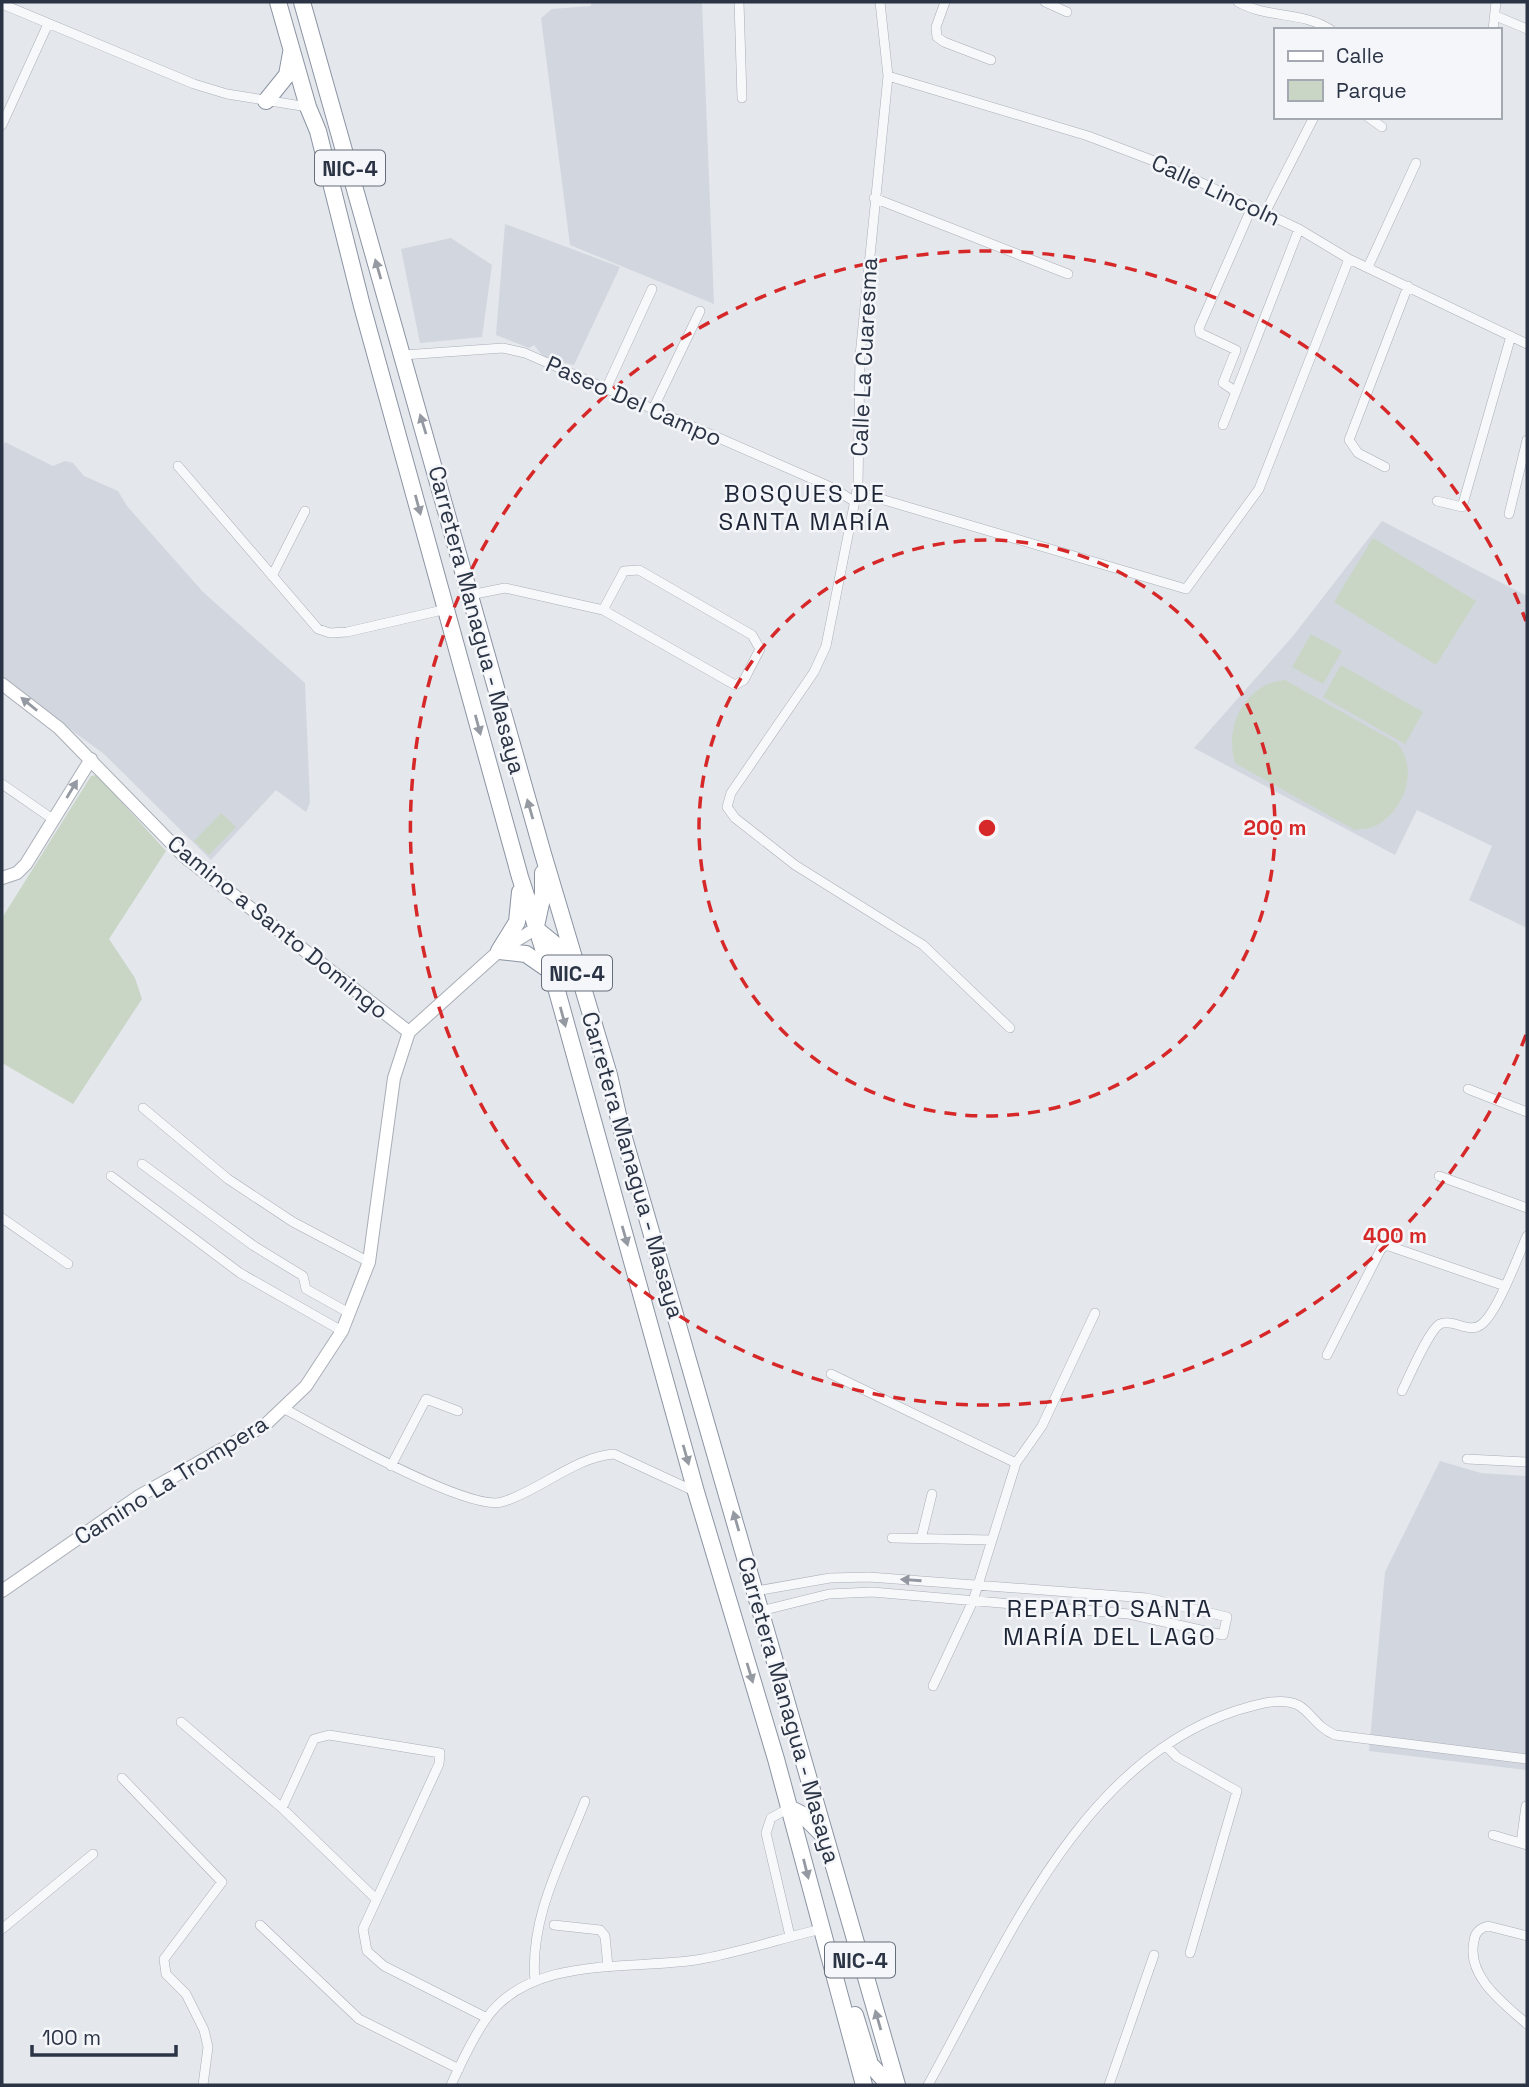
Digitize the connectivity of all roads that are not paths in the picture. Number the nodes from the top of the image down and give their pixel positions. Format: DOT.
graph roads {
  1 [pos="278,2"];
  2 [pos="302,2"];
  3 [pos="739,2"];
  4 [pos="880,2"];
  5 [pos="945,2"];
  6 [pos="1045,2"];
  7 [pos="1238,2"];
  8 [pos="1496,2"];
  9 [pos="2,4"];
  10 [pos="1067,12"];
  11 [pos="1496,16"];
  12 [pos="307,21"];
  13 [pos="48,24"];
  14 [pos="1327,28"];
  15 [pos="1493,28"];
  16 [pos="1527,29"];
  17 [pos="290,43"];
  18 [pos="990,60"];
  19 [pos="888,76"];
  20 [pos="742,98"];
  21 [pos="267,101"];
  22 [pos="308,107"];
  23 [pos="1313,119"];
  24 [pos="1371,119"];
  25 [pos="2,125"];
  26 [pos="1382,127"];
  27 [pos="1416,163"];
  28 [pos="350,169"];
  29 [pos="874,198"];
  30 [pos="1252,207"];
  31 [pos="1265,213"];
  32 [pos="1299,229"];
  33 [pos="1349,259"];
  34 [pos="1368,267"];
  35 [pos="1068,274"];
  36 [pos="1408,286"];
  37 [pos="652,289"];
  38 [pos="388,301"];
  39 [pos="362,306"];
  40 [pos="700,311"];
  41 [pos="396,334"];
  42 [pos="1511,336"];
  43 [pos="1527,344"];
  44 [pos="374,345"];
  45 [pos="403,355"];
  46 [pos="606,389"];
  47 [pos="1235,391"];
  48 [pos="653,409"];
  49 [pos="1223,425"];
  50 [pos="1527,440"];
  51 [pos="178,466"];
  52 [pos="1385,467"];
  53 [pos="857,492"];
  54 [pos="1437,501"];
  55 [pos="855,502"];
  56 [pos="305,510"];
  57 [pos="1509,514"];
  58 [pos="272,576"];
  59 [pos="470,595"];
  60 [pos="447,609"];
  61 [pos="603,610"];
  62 [pos="2,684"];
  63 [pos="90,759"];
  64 [pos="2,784"];
  65 [pos="54,820"];
  66 [pos="543,854"];
  67 [pos="520,877"];
  68 [pos="2,878"];
  69 [pos="535,929"];
  70 [pos="499,951"];
  71 [pos="549,970"];
  72 [pos="1010,1028"];
  73 [pos="410,1032"];
  74 [pos="609,1075"];
  75 [pos="1468,1089"];
  76 [pos="143,1108"];
  77 [pos="1527,1112"];
  78 [pos="142,1164"];
  79 [pos="110,1175"];
  80 [pos="1439,1176"];
  81 [pos="1527,1208"];
  82 [pos="2,1218"];
  83 [pos="1527,1236"];
  84 [pos="369,1262"];
  85 [pos="68,1264"];
  86 [pos="1505,1286"];
  87 [pos="1095,1312"];
  88 [pos="349,1313"];
  89 [pos="342,1331"];
  90 [pos="1327,1354"];
  91 [pos="831,1374"];
  92 [pos="1402,1391"];
  93 [pos="284,1408"];
  94 [pos="458,1411"];
  95 [pos="1466,1459"];
  96 [pos="1527,1462"];
  97 [pos="1016,1463"];
  98 [pos="391,1466"];
  99 [pos="696,1492"];
  100 [pos="932,1494"];
  101 [pos="892,1538"];
  102 [pos="921,1539"];
  103 [pos="992,1540"];
  104 [pos="979,1584"];
  105 [pos="2,1591"];
  106 [pos="756,1591"];
  107 [pos="973,1601"];
  108 [pos="761,1611"];
  109 [pos="933,1686"];
  110 [pos="181,1722"];
  111 [pos="1167,1747"];
  112 [pos="1527,1759"];
  113 [pos="122,1778"];
  114 [pos="811,1784"];
  115 [pos="585,1801"];
  116 [pos="1526,1806"];
  117 [pos="282,1808"];
  118 [pos="789,1808"];
  119 [pos="823,1835"];
  120 [pos="1493,1835"];
  121 [pos="1524,1844"];
  122 [pos="93,1854"];
  123 [pos="375,1898"];
  124 [pos="554,1924"];
  125 [pos="260,1925"];
  126 [pos="2,1929"];
  127 [pos="822,1932"];
  128 [pos="790,1936"];
  129 [pos="1527,1936"];
  130 [pos="1189,1953"];
  131 [pos="1154,1955"];
  132 [pos="608,1968"];
  133 [pos="535,1981"];
  134 [pos="487,2018"];
  135 [pos="1527,2024"];
  136 [pos="459,2068"];
  137 [pos="203,2085"];
  138 [pos="451,2085"];
  139 [pos="864,2085"];
  140 [pos="888,2085"];
  141 [pos="897,2085"];
  142 [pos="928,2085"];
  143 [pos="1109,2085"];
  1 -- 17 [label="highway, Carretera Managua - Masaya / NIC-4"];
  2 -- 12 [label="highway, Carretera Managua - Masaya / NIC-4"];
  3 -- 20 [label="street"];
  4 -- 19 [label="street, Calle La Cuaresma"];
  5 -- 18 [label="street"];
  6 -- 10 [label="street"];
  7 -- 14 [label="street"];
  8 -- 11 [label="street"];
  9 -- 13 [label="street"];
  11 -- 15 [label="street"];
  11 -- 16 [label="street"];
  12 -- 22 [label="highway"];
  12 -- 28 [label="highway, Carretera Managua - Masaya / NIC-4"];
  13 -- 21 [label="street"];
  13 -- 25 [label="street"];
  17 -- 21 [label="highway"];
  17 -- 22 [label="highway, Carretera Managua - Masaya / NIC-4"];
  19 -- 29 [label="street, Calle La Cuaresma"];
  19 -- 30 [label="street, Calle Lincoln"];
  21 -- 22 [label="street"];
  22 -- 28 [label="highway"];
  22 -- 39 [label="highway, Carretera Managua - Masaya / NIC-4"];
  23 -- 31 [label="street"];
  24 -- 26 [label="street"];
  27 -- 34 [label="street"];
  38 -- 28 [label="highway, Carretera Managua - Masaya / NIC-4, one-way"];
  29 -- 35 [label="street"];
  29 -- 53 [label="street, Calle La Cuaresma"];
  30 -- 31 [label="street, Calle Lincoln"];
  30 -- 47 [label="street"];
  31 -- 32 [label="street, Calle Lincoln"];
  32 -- 33 [label="street, Calle Lincoln"];
  32 -- 47 [label="street"];
  33 -- 34 [label="street, Calle Lincoln"];
  33 -- 53 [label="street"];
  34 -- 36 [label="street, Calle Lincoln"];
  36 -- 42 [label="street, Calle Lincoln"];
  36 -- 52 [label="street"];
  37 -- 46 [label="street"];
  38 -- 39 [label="highway"];
  38 -- 41 [label="highway, Carretera Managua - Masaya / NIC-4"];
  39 -- 44 [label="highway, Carretera Managua - Masaya / NIC-4"];
  40 -- 48 [label="street"];
  41 -- 44 [label="highway"];
  41 -- 45 [label="highway, Carretera Managua - Masaya / NIC-4"];
  42 -- 43 [label="street, Calle Lincoln"];
  42 -- 54 [label="street"];
  44 -- 60 [label="highway, Carretera Managua - Masaya / NIC-4, one-way"];
  45 -- 46 [label="street, Paseo Del Campo"];
  59 -- 45 [label="highway, Carretera Managua - Masaya / NIC-4, one-way"];
  46 -- 48 [label="street, Paseo Del Campo"];
  47 -- 49 [label="street"];
  48 -- 55 [label="street, Paseo Del Campo"];
  50 -- 57 [label="street"];
  51 -- 58 [label="street"];
  53 -- 55 [label="street, Calle La Cuaresma"];
  55 -- 72 [label="street, Calle La Cuaresma"];
  56 -- 58 [label="street"];
  58 -- 60 [label="street"];
  59 -- 61 [label="street"];
  66 -- 59 [label="highway, Carretera Managua - Masaya / NIC-4, one-way"];
  60 -- 67 [label="highway, Carretera Managua - Masaya / NIC-4, one-way"];
  61 -- 61 [label="street"];
  63 -- 62 [label="street, Camino a Santo Domingo, one-way"];
  65 -- 63 [label="street, one-way"];
  63 -- 73 [label="street, Camino a Santo Domingo"];
  64 -- 65 [label="street"];
  65 -- 68 [label="street"];
  66 -- 69 [label="highway"];
  66 -- 74 [label="highway, Carretera Managua - Masaya / NIC-4"];
  67 -- 69 [label="highway, Carretera Managua - Masaya / NIC-4"];
  67 -- 70 [label="highway"];
  69 -- 70 [label="street"];
  69 -- 71 [label="highway, Carretera Managua - Masaya / NIC-4"];
  69 -- 74 [label="highway"];
  70 -- 71 [label="highway"];
  70 -- 73 [label="street"];
  71 -- 99 [label="highway, Carretera Managua - Masaya / NIC-4, one-way"];
  73 -- 84 [label="street, Camino La Trompera"];
  106 -- 74 [label="highway, Carretera Managua - Masaya / NIC-4, one-way"];
  75 -- 77 [label="street"];
  76 -- 84 [label="street"];
  78 -- 88 [label="street"];
  79 -- 89 [label="street"];
  80 -- 81 [label="street"];
  82 -- 85 [label="street"];
  83 -- 86 [label="street"];
  84 -- 88 [label="street, Camino La Trompera"];
  86 -- 90 [label="street"];
  86 -- 92 [label="street"];
  87 -- 97 [label="street"];
  88 -- 89 [label="street, Camino La Trompera"];
  89 -- 93 [label="street, Camino La Trompera"];
  91 -- 97 [label="street"];
  93 -- 98 [label="street"];
  93 -- 105 [label="street, Camino La Trompera"];
  94 -- 98 [label="street"];
  95 -- 96 [label="street"];
  97 -- 103 [label="street"];
  98 -- 99 [label="street"];
  99 -- 118 [label="highway, Carretera Managua - Masaya / NIC-4, one-way"];
  100 -- 102 [label="street"];
  101 -- 102 [label="street"];
  102 -- 103 [label="street"];
  103 -- 104 [label="street"];
  104 -- 106 [label="street, one-way"];
  104 -- 107 [label="street"];
  104 -- 107 [label="street"];
  106 -- 108 [label="highway, Carretera Managua - Masaya / NIC-4"];
  107 -- 108 [label="street"];
  107 -- 109 [label="street"];
  108 -- 114 [label="highway, Carretera Managua - Masaya / NIC-4"];
  110 -- 117 [label="street"];
  111 -- 112 [label="street"];
  111 -- 130 [label="street"];
  111 -- 142 [label="street"];
  113 -- 137 [label="street"];
  114 -- 118 [label="highway"];
  114 -- 119 [label="highway, Carretera Managua - Masaya / NIC-4"];
  115 -- 133 [label="street"];
  116 -- 121 [label="street"];
  117 -- 123 [label="street"];
  117 -- 123 [label="street"];
  118 -- 119 [label="highway"];
  118 -- 127 [label="highway, Carretera Managua - Masaya / NIC-4, one-way"];
  118 -- 128 [label="street"];
  141 -- 119 [label="highway, Carretera Managua - Masaya / NIC-4, one-way"];
  120 -- 121 [label="street"];
  122 -- 126 [label="street"];
  123 -- 134 [label="street"];
  124 -- 132 [label="street"];
  125 -- 136 [label="street"];
  127 -- 128 [label="street"];
  127 -- 139 [label="highway, Carretera Managua - Masaya / NIC-4"];
  127 -- 140 [label="highway"];
  128 -- 132 [label="street"];
  129 -- 135 [label="street"];
  131 -- 143 [label="street"];
  132 -- 133 [label="street"];
  133 -- 134 [label="street"];
  134 -- 136 [label="street"];
  136 -- 138 [label="street"];
}
